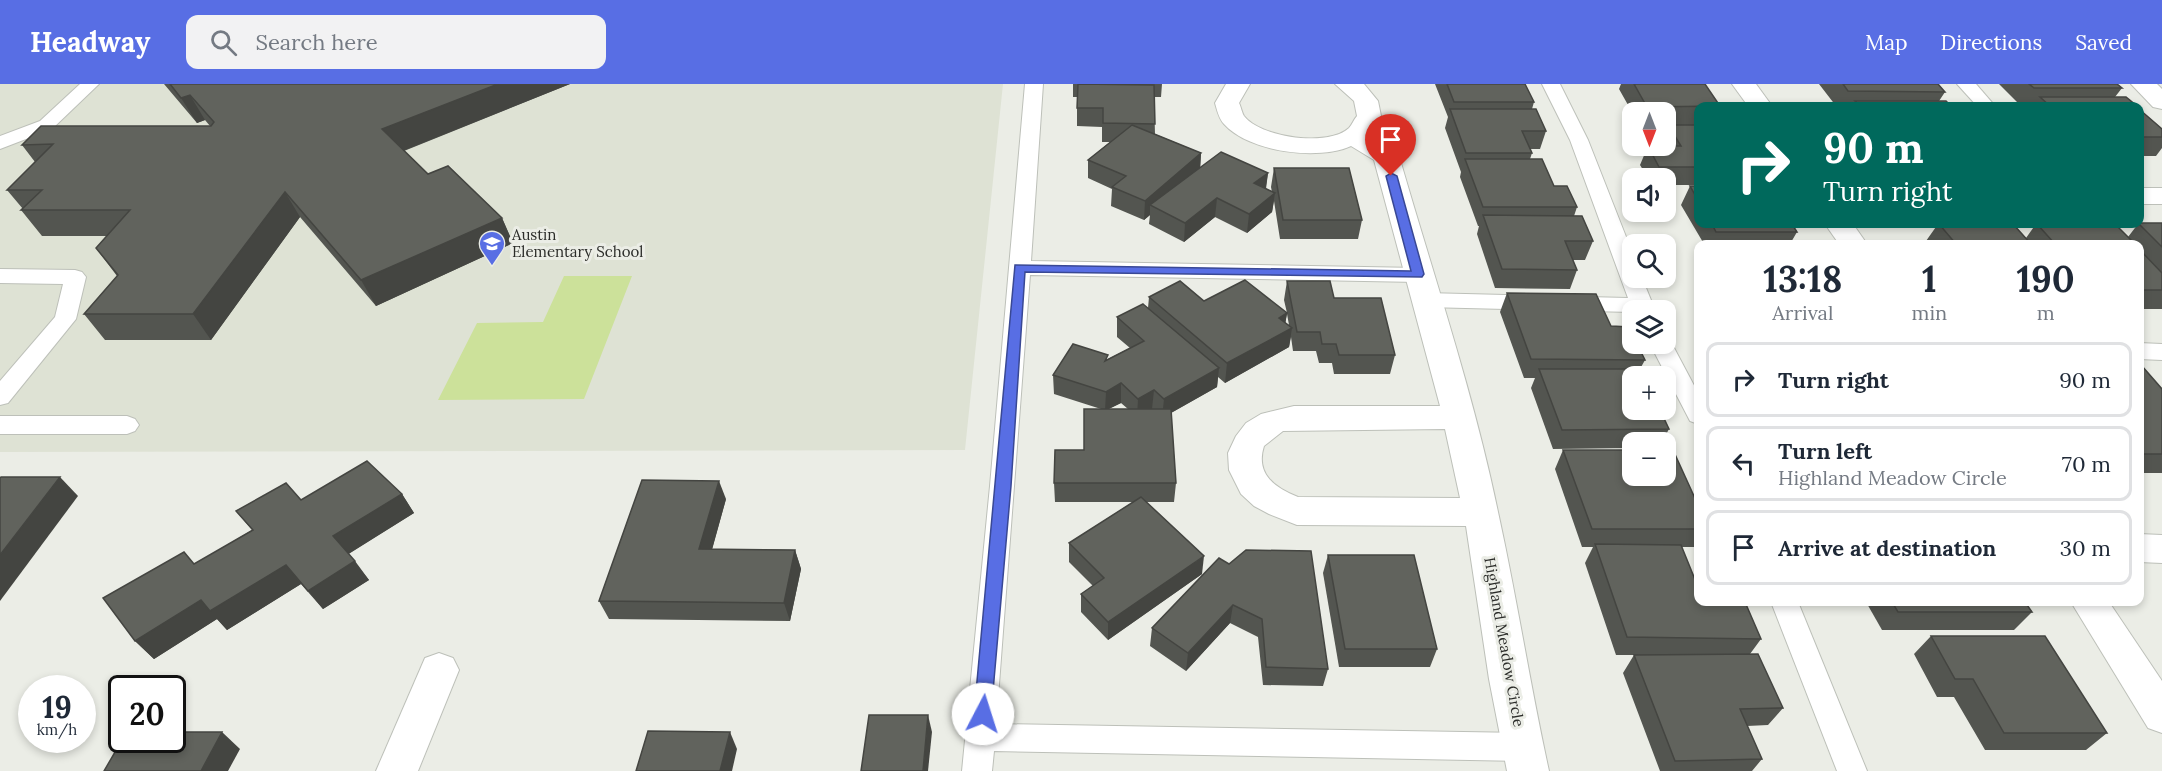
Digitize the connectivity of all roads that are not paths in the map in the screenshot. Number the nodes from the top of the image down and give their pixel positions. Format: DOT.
graph roads {
  1 [pos="90,84"];
  2 [pos="1034,84"];
  3 [pos="1238,84"];
  4 [pos="1347,84"];
  5 [pos="1551,84"];
  6 [pos="1744,84"];
  7 [pos="1965,84"];
  8 [pos="2143,84"];
  9 [pos="1757,102"];
  10 [pos="1982,102"];
  11 [pos="2162,102"];
  12 [pos="1352,136"];
  13 [pos="0,143"];
  14 [pos="2144,196"];
  15 [pos="2162,196"];
  16 [pos="1020,268"];
  17 [pos="0,276"];
  18 [pos="1421,287"];
  19 [pos="1640,300"];
  20 [pos="1622,306"];
  21 [pos="2144,351"];
  22 [pos="2162,352"];
  23 [pos="1666,354"];
  24 [pos="0,397"];
  25 [pos="1694,407"];
  26 [pos="1459,417"];
  27 [pos="0,425"];
  28 [pos="127,425"];
  29 [pos="1481,512"];
  30 [pos="2144,548"];
  31 [pos="2162,549"];
  32 [pos="1787,606"];
  33 [pos="2092,606"];
  34 [pos="439,670"];
  35 [pos="2162,715"];
  36 [pos="981,737"];
  37 [pos="1526,759"];
  38 [pos="397,771"];
  39 [pos="977,771"];
  40 [pos="1852,771"];
  1 -- 13 [label="lane"];
  2 -- 16 [label="lane"];
  3 -- 12 [label="street"];
  4 -- 12 [label="street"];
  5 -- 19 [label="lane"];
  6 -- 9 [label="street"];
  7 -- 10 [label="lane"];
  8 -- 11 [label="street"];
  12 -- 18 [label="street, Highland Meadow Circle"];
  14 -- 15 [label="street"];
  16 -- 18 [label="lane"];
  16 -- 36 [label="lane"];
  17 -- 24 [label="lane"];
  18 -- 20 [label="lane"];
  18 -- 26 [label="street, Highland Meadow Circle"];
  21 -- 22 [label="lane"];
  23 -- 25 [label="lane"];
  26 -- 29 [label="street, Highland Meadow Circle"];
  26 -- 29 [label="street"];
  27 -- 28 [label="lane"];
  29 -- 37 [label="street, Highland Meadow Circle"];
  30 -- 31 [label="street"];
  32 -- 40 [label="lane"];
  33 -- 35 [label="street"];
  34 -- 38 [label="street"];
  36 -- 37 [label="lane"];
  36 -- 39 [label="lane"];
}
